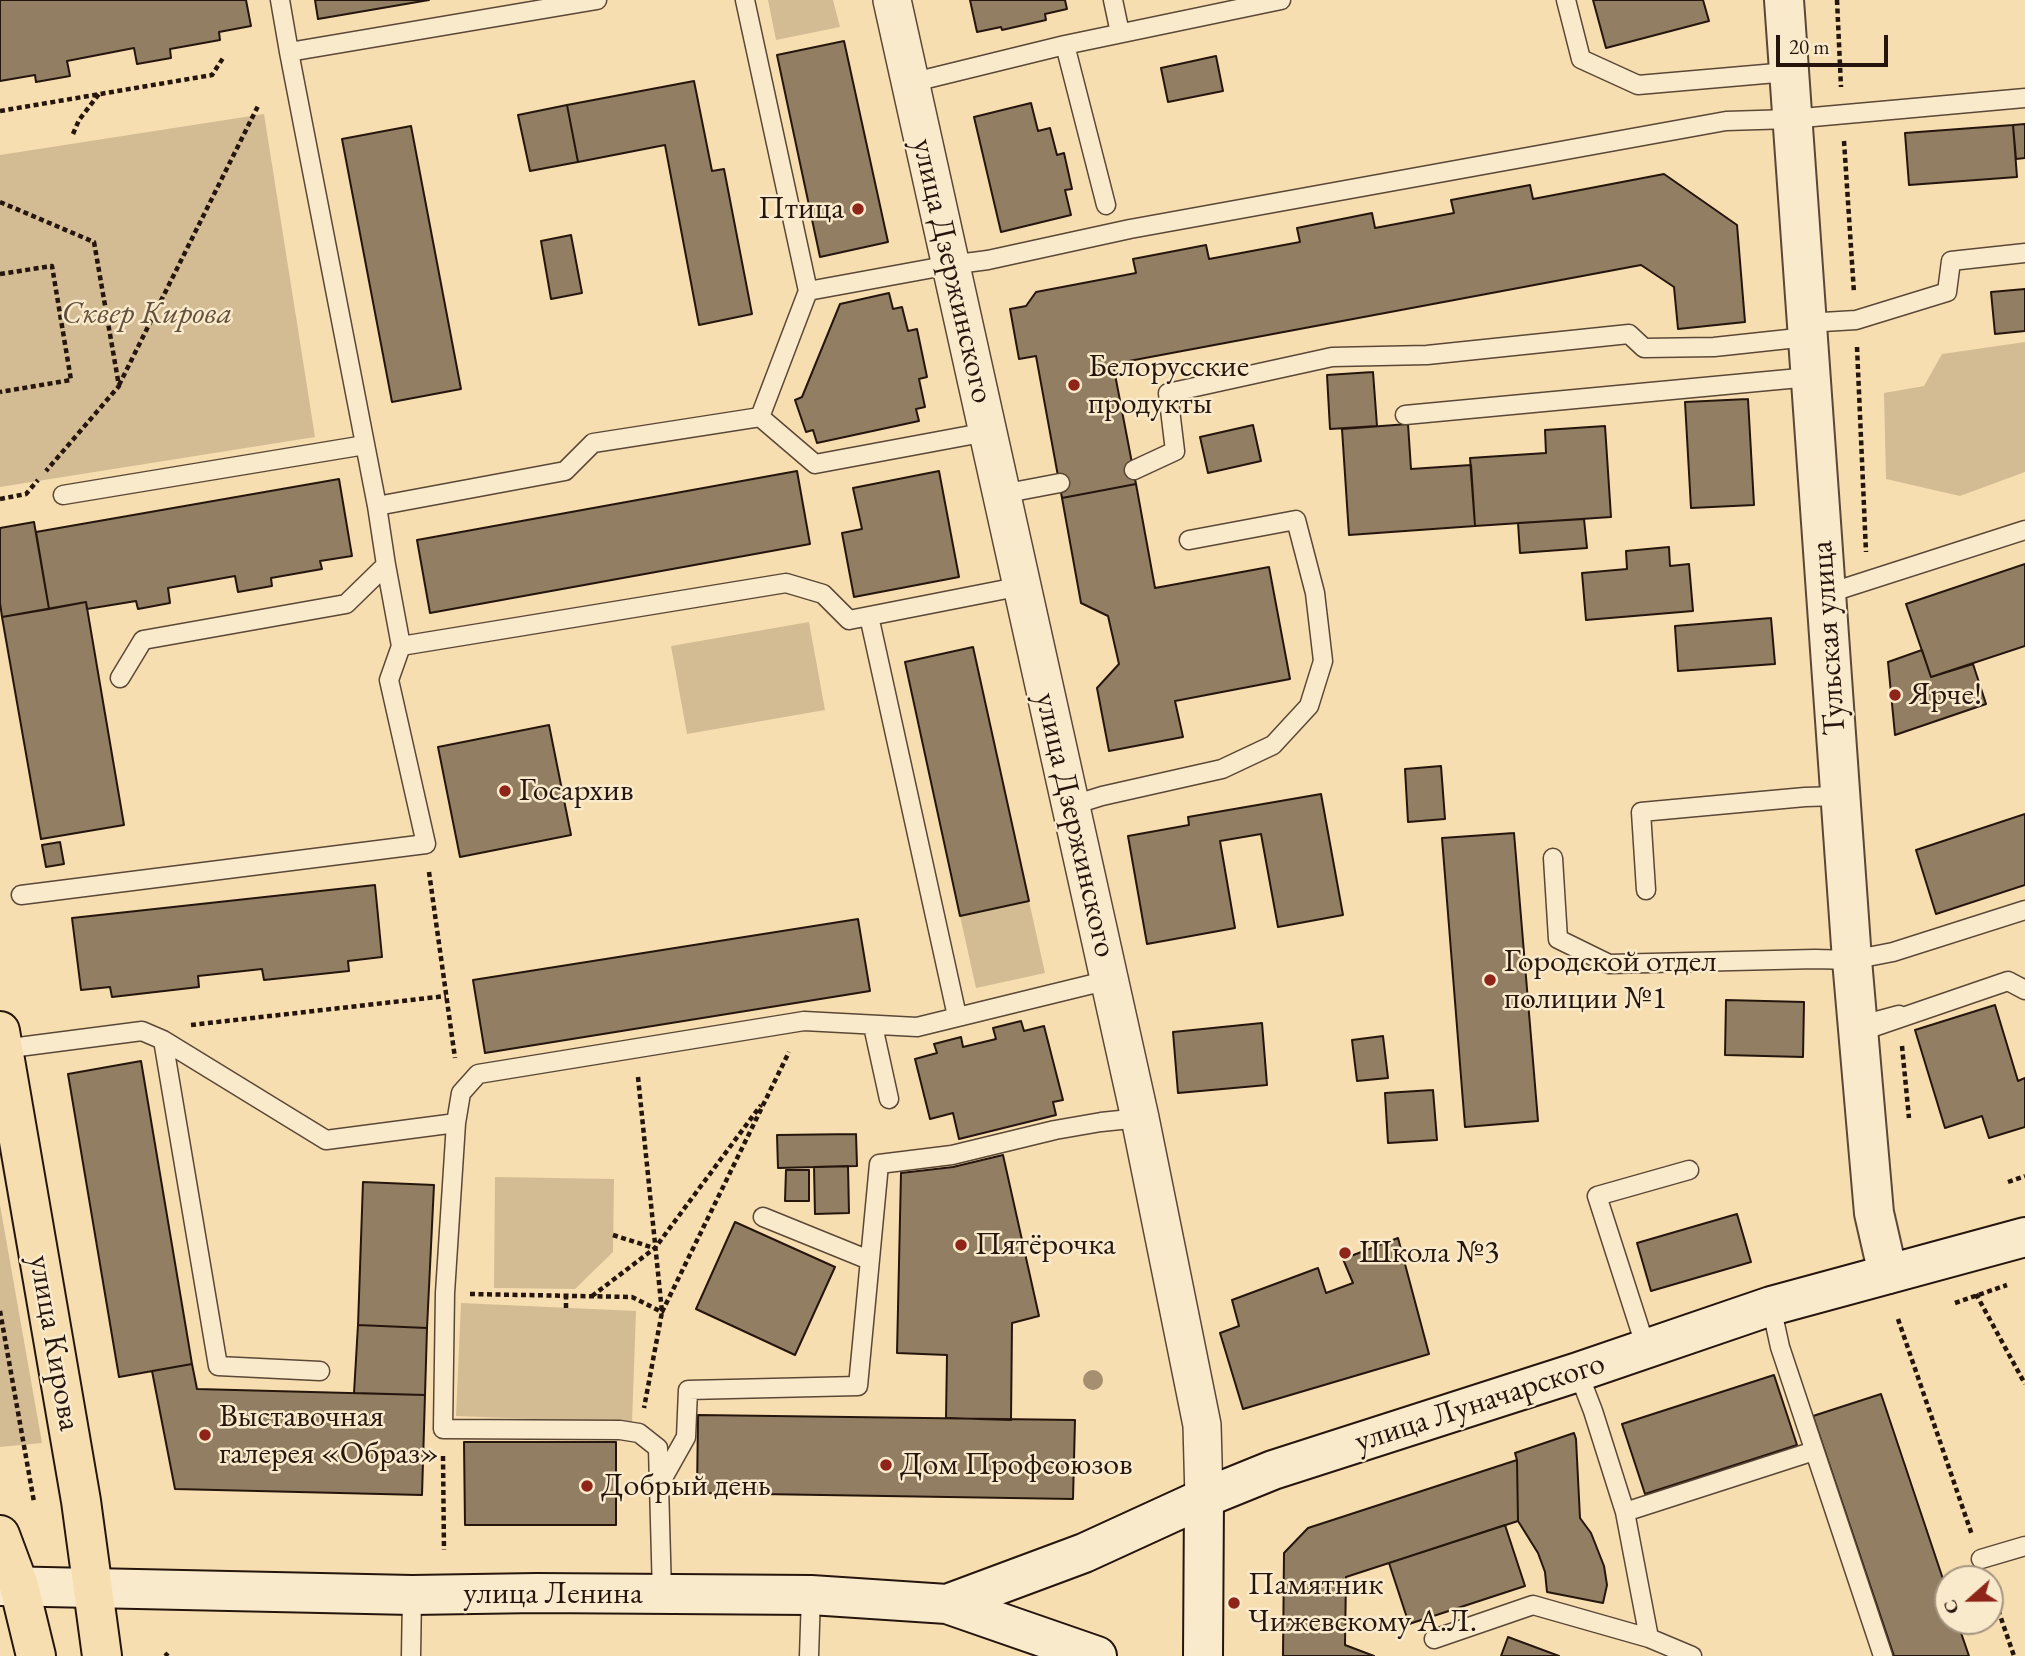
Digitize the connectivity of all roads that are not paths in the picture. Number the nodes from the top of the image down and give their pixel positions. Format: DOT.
graph roads {
  1 [pos="280,0"];
  2 [pos="597,0"];
  3 [pos="745,0"];
  4 [pos="892,0"];
  5 [pos="1112,0"];
  6 [pos="1281,0"];
  7 [pos="1566,0"];
  8 [pos="1784,0"];
  9 [pos="1120,33"];
  10 [pos="1065,45"];
  11 [pos="289,52"];
  12 [pos="1788,72"];
  13 [pos="910,83"];
  14 [pos="2025,99"];
  15 [pos="1791,119"];
  16 [pos="1106,205"];
  17 [pos="2025,253"];
  18 [pos="950,265"];
  19 [pos="808,291"];
  20 [pos="1807,330"];
  21 [pos="1810,377"];
  22 [pos="1405,415"];
  23 [pos="760,417"];
  24 [pos="988,432"];
  25 [pos="365,445"];
  26 [pos="1134,470"];
  27 [pos="1060,483"];
  28 [pos="1002,494"];
  29 [pos="63,495"];
  30 [pos="377,506"];
  31 [pos="2025,530"];
  32 [pos="1189,540"];
  33 [pos="386,565"];
  34 [pos="1022,586"];
  35 [pos="1826,594"];
  36 [pos="869,616"];
  37 [pos="401,646"];
  38 [pos="120,678"];
  39 [pos="1840,796"];
  40 [pos="1070,806"];
  41 [pos="1553,858"];
  42 [pos="1646,890"];
  43 [pos="21,895"];
  44 [pos="2025,911"];
  45 [pos="1852,960"];
  46 [pos="1109,980"];
  47 [pos="2025,990"];
  48 [pos="957,1016"];
  49 [pos="873,1026"];
  50 [pos="1858,1026"];
  51 [pos="2,1040"];
  52 [pos="163,1040"];
  53 [pos="889,1100"];
  54 [pos="1139,1118"];
  55 [pos="456,1123"];
  56 [pos="1689,1170"];
  57 [pos="763,1217"];
  58 [pos="2025,1237"];
  59 [pos="869,1260"];
  60 [pos="1888,1273"];
  61 [pos="1771,1306"];
  62 [pos="1646,1348"];
  63 [pos="320,1371"];
  64 [pos="1578,1372"];
  65 [pos="1814,1451"];
  66 [pos="659,1485"];
  67 [pos="1204,1498"];
  68 [pos="1625,1513"];
  69 [pos="0,1535"];
  70 [pos="2025,1546"];
  71 [pos="1980,1559"];
  72 [pos="10,1586"];
  73 [pos="92,1587"];
  74 [pos="662,1594"];
  75 [pos="412,1595"];
  76 [pos="811,1595"];
  77 [pos="947,1604"];
  78 [pos="1649,1638"];
  79 [pos="1434,1639"];
  80 [pos="36,1656"];
  81 [pos="102,1656"];
  82 [pos="411,1656"];
  83 [pos="809,1656"];
  84 [pos="1097,1656"];
  85 [pos="1203,1656"];
  86 [pos="1692,1656"];
  87 [pos="1883,1656"];
  1 -- 11 [label="lane"];
  2 -- 11 [label="lane"];
  3 -- 19 [label="lane"];
  4 -- 13 [label="street, улица Дзержинского"];
  5 -- 9 [label="lane"];
  6 -- 9 [label="lane"];
  7 -- 12 [label="lane"];
  8 -- 12 [label="main road, Тульская улица"];
  9 -- 10 [label="lane"];
  10 -- 13 [label="lane"];
  10 -- 16 [label="lane"];
  11 -- 25 [label="lane"];
  12 -- 15 [label="main road, Тульская улица"];
  13 -- 18 [label="street, улица Дзержинского"];
  14 -- 15 [label="lane"];
  15 -- 18 [label="lane"];
  15 -- 20 [label="main road, Тульская улица"];
  17 -- 20 [label="lane"];
  18 -- 19 [label="lane"];
  18 -- 24 [label="street, улица Дзержинского"];
  19 -- 23 [label="lane"];
  20 -- 21 [label="main road, Тульская улица"];
  20 -- 26 [label="lane"];
  21 -- 22 [label="lane"];
  21 -- 35 [label="main road, Тульская улица"];
  23 -- 24 [label="lane"];
  23 -- 30 [label="lane"];
  24 -- 28 [label="street, улица Дзержинского"];
  25 -- 29 [label="lane"];
  25 -- 30 [label="lane"];
  27 -- 28 [label="lane"];
  28 -- 34 [label="street, улица Дзержинского"];
  30 -- 33 [label="lane"];
  31 -- 35 [label="lane"];
  32 -- 40 [label="lane"];
  33 -- 37 [label="lane"];
  33 -- 38 [label="lane"];
  34 -- 36 [label="lane"];
  34 -- 40 [label="street, улица Дзержинского"];
  35 -- 39 [label="main road, Тульская улица"];
  36 -- 37 [label="lane"];
  36 -- 48 [label="lane"];
  37 -- 43 [label="lane"];
  39 -- 42 [label="lane"];
  39 -- 45 [label="main road, Тульская улица"];
  40 -- 46 [label="street, улица Дзержинского"];
  41 -- 45 [label="lane"];
  44 -- 45 [label="lane"];
  45 -- 50 [label="main road, Тульская улица"];
  46 -- 48 [label="lane"];
  46 -- 54 [label="street, улица Дзержинского"];
  47 -- 50 [label="lane"];
  48 -- 49 [label="lane"];
  49 -- 53 [label="lane"];
  49 -- 55 [label="lane"];
  50 -- 60 [label="main road, Тульская улица"];
  51 -- 52 [label="lane"];
  51 -- 73 [label="main road, улица Кирова"];
  52 -- 55 [label="lane"];
  52 -- 63 [label="lane"];
  54 -- 59 [label="lane"];
  54 -- 67 [label="street, улица Дзержинского"];
  55 -- 66 [label="lane"];
  56 -- 62 [label="lane"];
  57 -- 59 [label="lane"];
  58 -- 60 [label="main road, улица Луначарского"];
  59 -- 66 [label="lane"];
  60 -- 61 [label="main road, улица Луначарского"];
  61 -- 62 [label="main road, улица Луначарского"];
  61 -- 65 [label="lane"];
  62 -- 64 [label="main road, улица Луначарского"];
  64 -- 67 [label="main road, улица Луначарского"];
  64 -- 68 [label="lane"];
  65 -- 68 [label="lane"];
  65 -- 87 [label="lane"];
  66 -- 74 [label="lane"];
  67 -- 77 [label="main road, улица Луначарского"];
  67 -- 85 [label="main road, улица Дзержинского"];
  68 -- 78 [label="lane"];
  69 -- 72 [label="main road"];
  70 -- 71 [label="lane"];
  72 -- 73 [label="main road, улица Ленина"];
  72 -- 80 [label="main road"];
  73 -- 75 [label="main road, улица Ленина"];
  73 -- 81 [label="main road, улица Кирова"];
  74 -- 75 [label="main road, улица Ленина"];
  74 -- 76 [label="main road, улица Ленина"];
  75 -- 82 [label="lane"];
  76 -- 77 [label="main road, улица Ленина"];
  76 -- 83 [label="lane"];
  77 -- 84 [label="main road, улица Ленина"];
  78 -- 79 [label="lane"];
  78 -- 86 [label="lane"];
}
